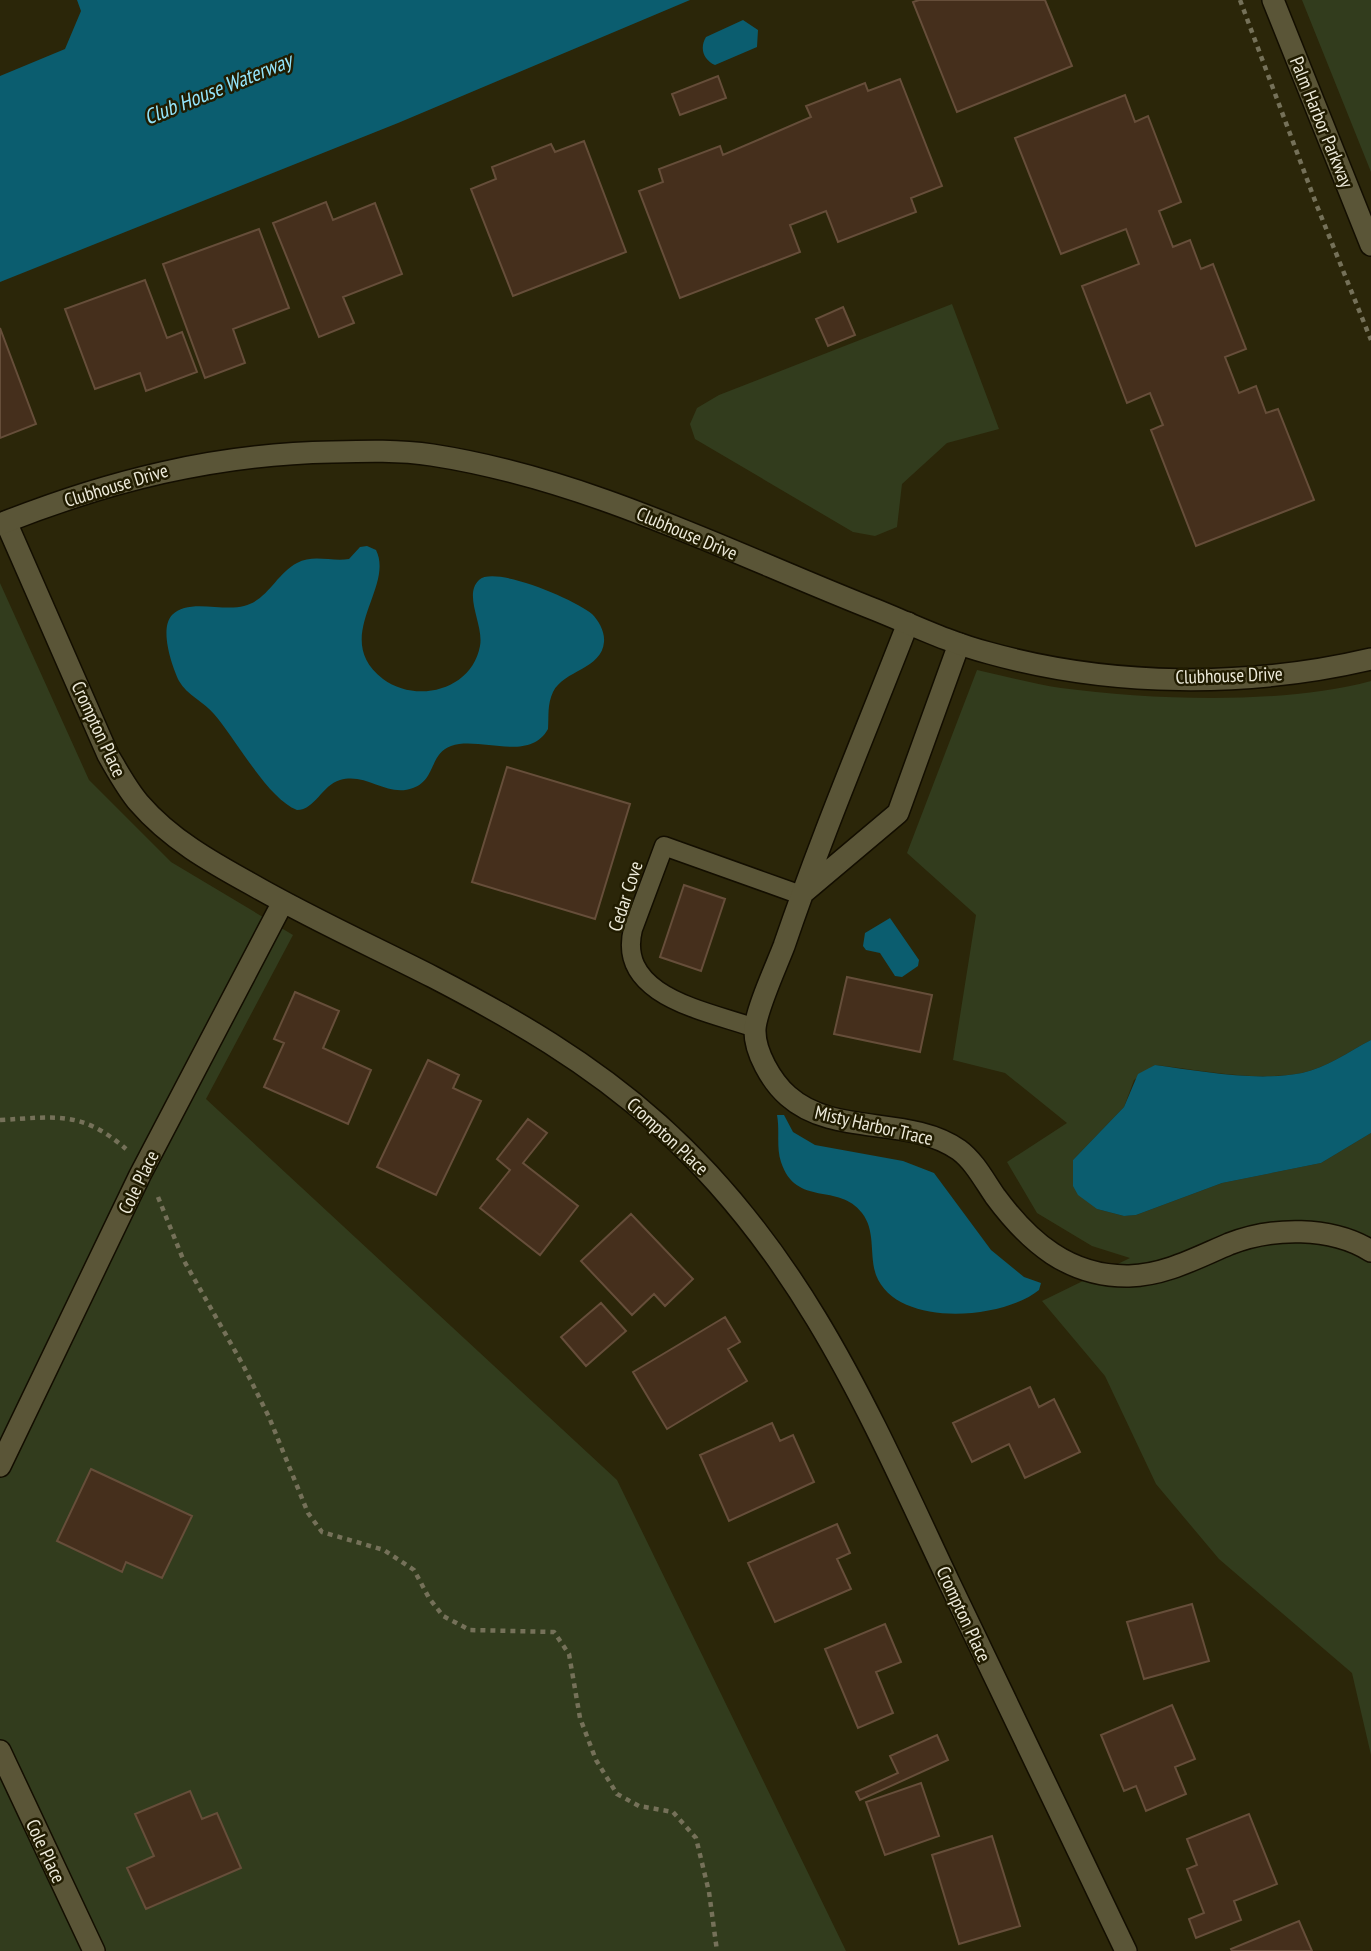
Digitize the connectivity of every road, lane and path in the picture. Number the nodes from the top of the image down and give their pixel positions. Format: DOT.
graph roads {
  1 [pos="1240,0"];
  2 [pos="1273,0"];
  3 [pos="1371,245"];
  4 [pos="1371,340"];
  5 [pos="3,523"];
  6 [pos="908,624"];
  7 [pos="959,644"];
  8 [pos="1371,659"];
  9 [pos="801,895"];
  10 [pos="283,902"];
  11 [pos="755,1028"];
  12 [pos="0,1120"];
  13 [pos="140,1175"];
  14 [pos="1371,1251"];
  15 [pos="0,1466"];
  16 [pos="0,1751"];
  17 [pos="93,1951"];
  18 [pos="716,1951"];
  19 [pos="1126,1951"];
  1 -- 4 [label="path"];
  2 -- 3 [label="street, Palm Harbor Parkway"];
  5 -- 6 [label="street, Clubhouse Drive"];
  5 -- 10 [label="street, Crompton Place"];
  6 -- 7 [label="street, Clubhouse Drive"];
  6 -- 9 [label="street"];
  7 -- 8 [label="street, Clubhouse Drive"];
  7 -- 9 [label="street"];
  9 -- 11 [label="street"];
  9 -- 11 [label="lane, Cedar Cove"];
  10 -- 13 [label="street, Cole Place"];
  10 -- 19 [label="street, Crompton Place"];
  11 -- 14 [label="street, Misty Harbor Trace"];
  12 -- 13 [label="path"];
  13 -- 15 [label="street, Cole Place"];
  13 -- 18 [label="path"];
  16 -- 17 [label="street, Cole Place"];
}
